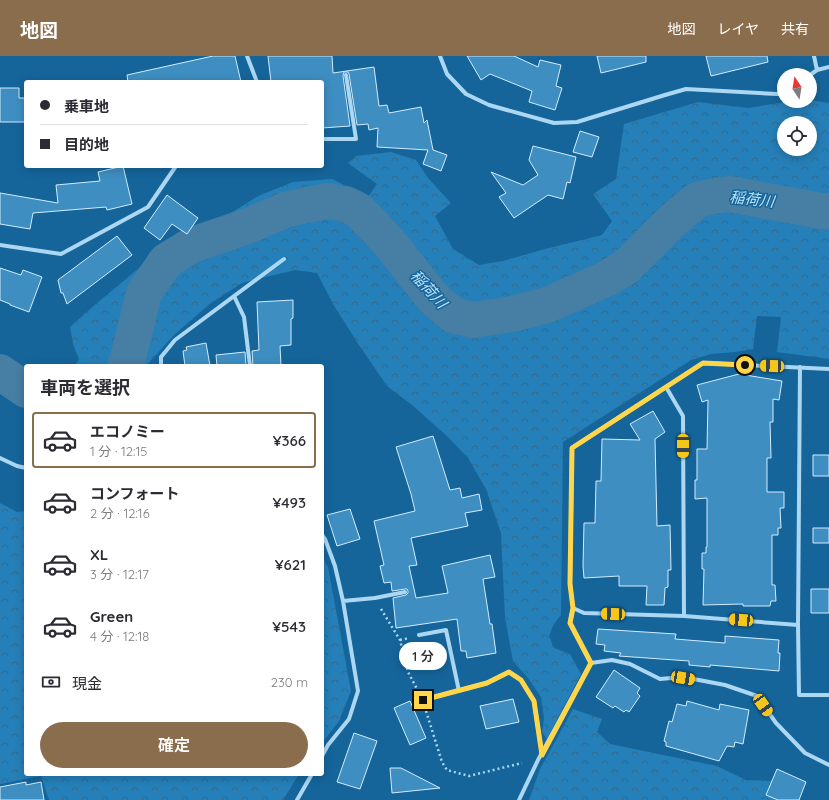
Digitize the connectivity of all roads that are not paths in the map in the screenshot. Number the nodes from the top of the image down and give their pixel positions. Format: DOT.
graph roads {
  1 [pos="247,56"];
  2 [pos="440,56"];
  3 [pos="814,56"];
  4 [pos="829,67"];
  5 [pos="817,68"];
  6 [pos="817,70"];
  7 [pos="346,75"];
  8 [pos="256,80"];
  9 [pos="777,94"];
  10 [pos="324,139"];
  11 [pos="175,168"];
  12 [pos="0,245"];
  13 [pos="284,259"];
  14 [pos="234,296"];
  15 [pos="161,364"];
  16 [pos="250,364"];
  17 [pos="800,367"];
  18 [pos="829,368"];
  19 [pos="666,387"];
  20 [pos="0,458"];
  21 [pos="24,468"];
  22 [pos="324,538"];
  23 [pos="404,592"];
  24 [pos="343,601"];
  25 [pos="573,608"];
  26 [pos="684,616"];
  27 [pos="798,625"];
  28 [pos="419,635"];
  29 [pos="591,663"];
  30 [pos="459,691"];
  31 [pos="829,694"];
  32 [pos="423,700"];
  33 [pos="324,752"];
  34 [pos="542,755"];
  35 [pos="829,765"];
  36 [pos="311,776"];
  37 [pos="297,800"];
  38 [pos="519,800"];
  1 -- 8 [label="street"];
  2 -- 9 [label="street"];
  3 -- 5 [label="street"];
  4 -- 6 [label="street"];
  7 -- 10 [label="street"];
  11 -- 12 [label="street"];
  13 -- 14 [label="street"];
  14 -- 15 [label="street"];
  14 -- 16 [label="street"];
  17 -- 18 [label="street"];
  17 -- 19 [label="street"];
  17 -- 27 [label="street"];
  19 -- 25 [label="street"];
  19 -- 26 [label="street"];
  20 -- 21 [label="street"];
  22 -- 24 [label="street"];
  23 -- 24 [label="street"];
  24 -- 33 [label="street"];
  25 -- 26 [label="street"];
  25 -- 29 [label="street"];
  26 -- 27 [label="street"];
  27 -- 31 [label="street"];
  28 -- 30 [label="street"];
  29 -- 34 [label="street"];
  29 -- 35 [label="street"];
  30 -- 32 [label="street"];
  30 -- 34 [label="street"];
  34 -- 38 [label="street"];
  36 -- 37 [label="street"];
}
